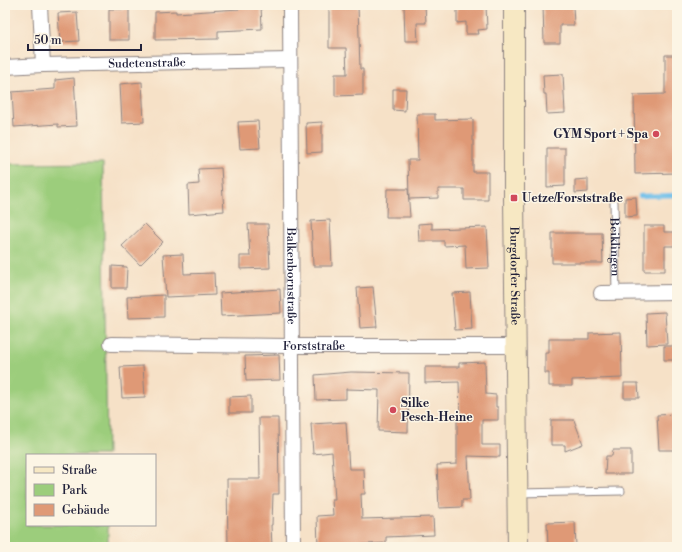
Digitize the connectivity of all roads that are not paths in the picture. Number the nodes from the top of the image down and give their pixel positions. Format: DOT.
graph roads {
  1 [pos="40,5"];
  2 [pos="290,5"];
  3 [pos="514,5"];
  4 [pos="290,60"];
  5 [pos="43,65"];
  6 [pos="5,67"];
  7 [pos="614,202"];
  8 [pos="677,292"];
  9 [pos="601,293"];
  10 [pos="616,293"];
  11 [pos="111,344"];
  12 [pos="291,346"];
  13 [pos="516,346"];
  14 [pos="621,491"];
  15 [pos="518,493"];
  16 [pos="293,547"];
  17 [pos="518,547"];
  1 -- 5 [label="street"];
  2 -- 4 [label="street, Balkenbornstraße"];
  3 -- 13 [label="main road, Burgdorfer Straße"];
  4 -- 5 [label="street, Sudetenstraße"];
  4 -- 12 [label="street, Balkenbornstraße"];
  5 -- 6 [label="street, Sudetenstraße"];
  7 -- 10 [label="lane, Beiklingen"];
  8 -- 10 [label="street, Beiklingen"];
  9 -- 10 [label="street, Beiklingen"];
  11 -- 12 [label="street, Forststraße"];
  12 -- 13 [label="street, Forststraße"];
  12 -- 16 [label="street, Balkenbornstraße"];
  13 -- 15 [label="main road, Burgdorfer Straße"];
  14 -- 15 [label="lane"];
  15 -- 17 [label="main road, Burgdorfer Straße"];
}
